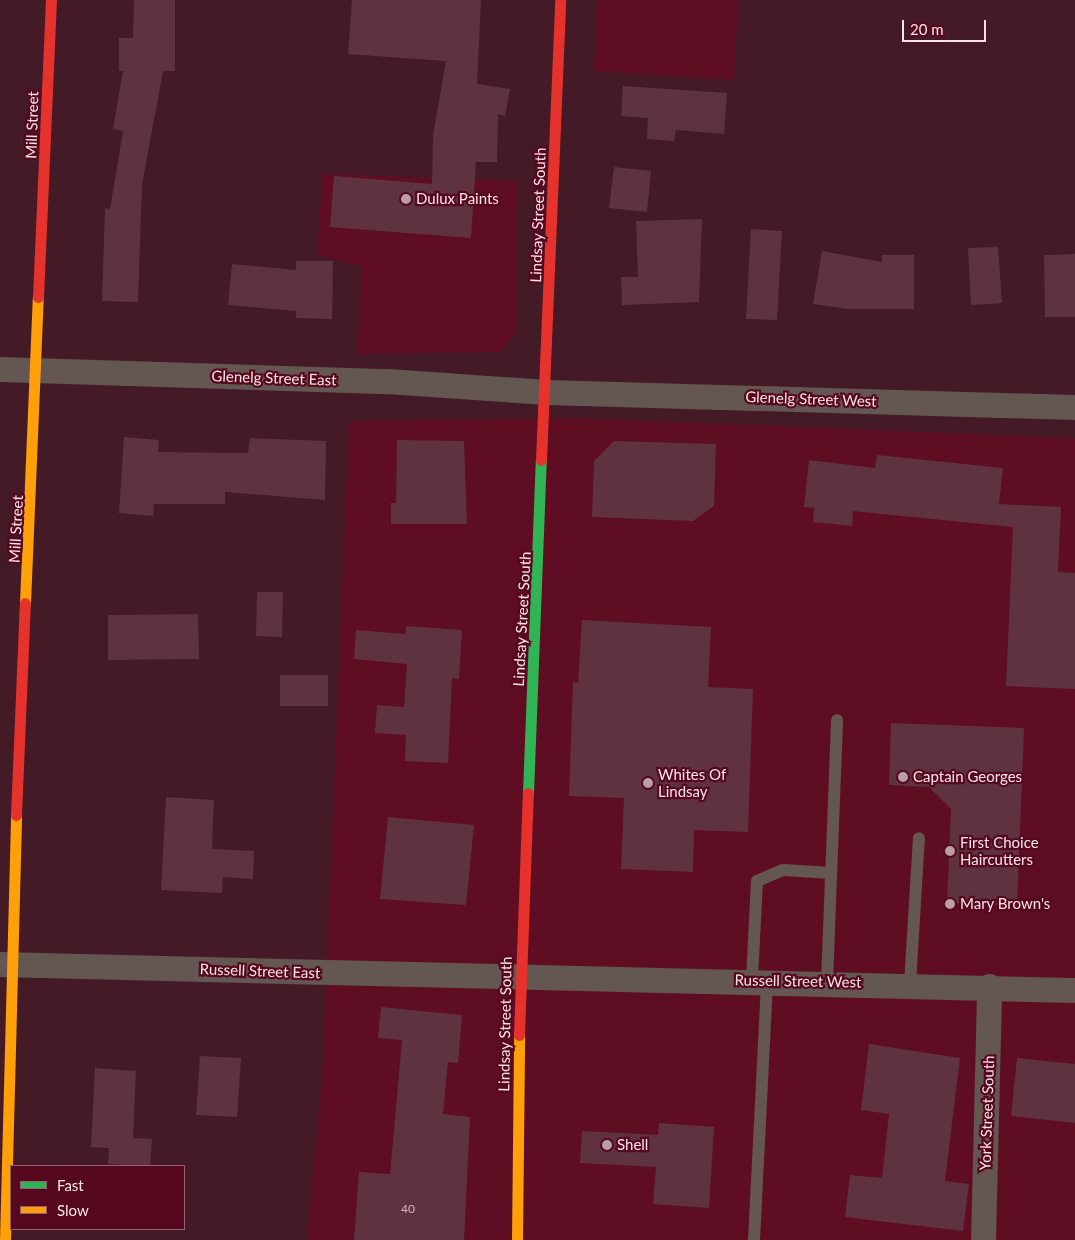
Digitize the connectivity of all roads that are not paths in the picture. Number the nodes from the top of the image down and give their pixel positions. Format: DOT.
graph roads {
  1 [pos="51,0"];
  2 [pos="560,0"];
  3 [pos="0,369"];
  4 [pos="38,370"];
  5 [pos="547,392"];
  6 [pos="1075,407"];
  7 [pos="837,720"];
  8 [pos="919,838"];
  9 [pos="831,872"];
  10 [pos="7,964"];
  11 [pos="520,978"];
  12 [pos="759,979"];
  13 [pos="827,982"];
  14 [pos="910,984"];
  15 [pos="989,986"];
  16 [pos="1075,990"];
  17 [pos="5,1240"];
  18 [pos="517,1240"];
  19 [pos="754,1240"];
  20 [pos="983,1240"];
  1 -- 4 [label="street, Mill Street"];
  2 -- 5 [label="street, Lindsay Street South"];
  3 -- 4 [label="street, Glenelg Street East"];
  4 -- 5 [label="street, Glenelg Street East"];
  4 -- 10 [label="street, Mill Street"];
  5 -- 6 [label="street, Glenelg Street West"];
  5 -- 11 [label="street, Lindsay Street South"];
  7 -- 9 [label="lane"];
  8 -- 14 [label="lane"];
  9 -- 12 [label="lane"];
  9 -- 13 [label="lane"];
  10 -- 11 [label="street, Russell Street East"];
  10 -- 17 [label="street, Mill Street"];
  11 -- 12 [label="street, Russell Street West"];
  11 -- 18 [label="street, Lindsay Street South"];
  12 -- 13 [label="street, Russell Street West"];
  12 -- 19 [label="lane"];
  13 -- 14 [label="street, Russell Street West"];
  14 -- 15 [label="street, Russell Street West"];
  15 -- 16 [label="street, Russell Street West"];
  15 -- 20 [label="street, York Street South"];
}
